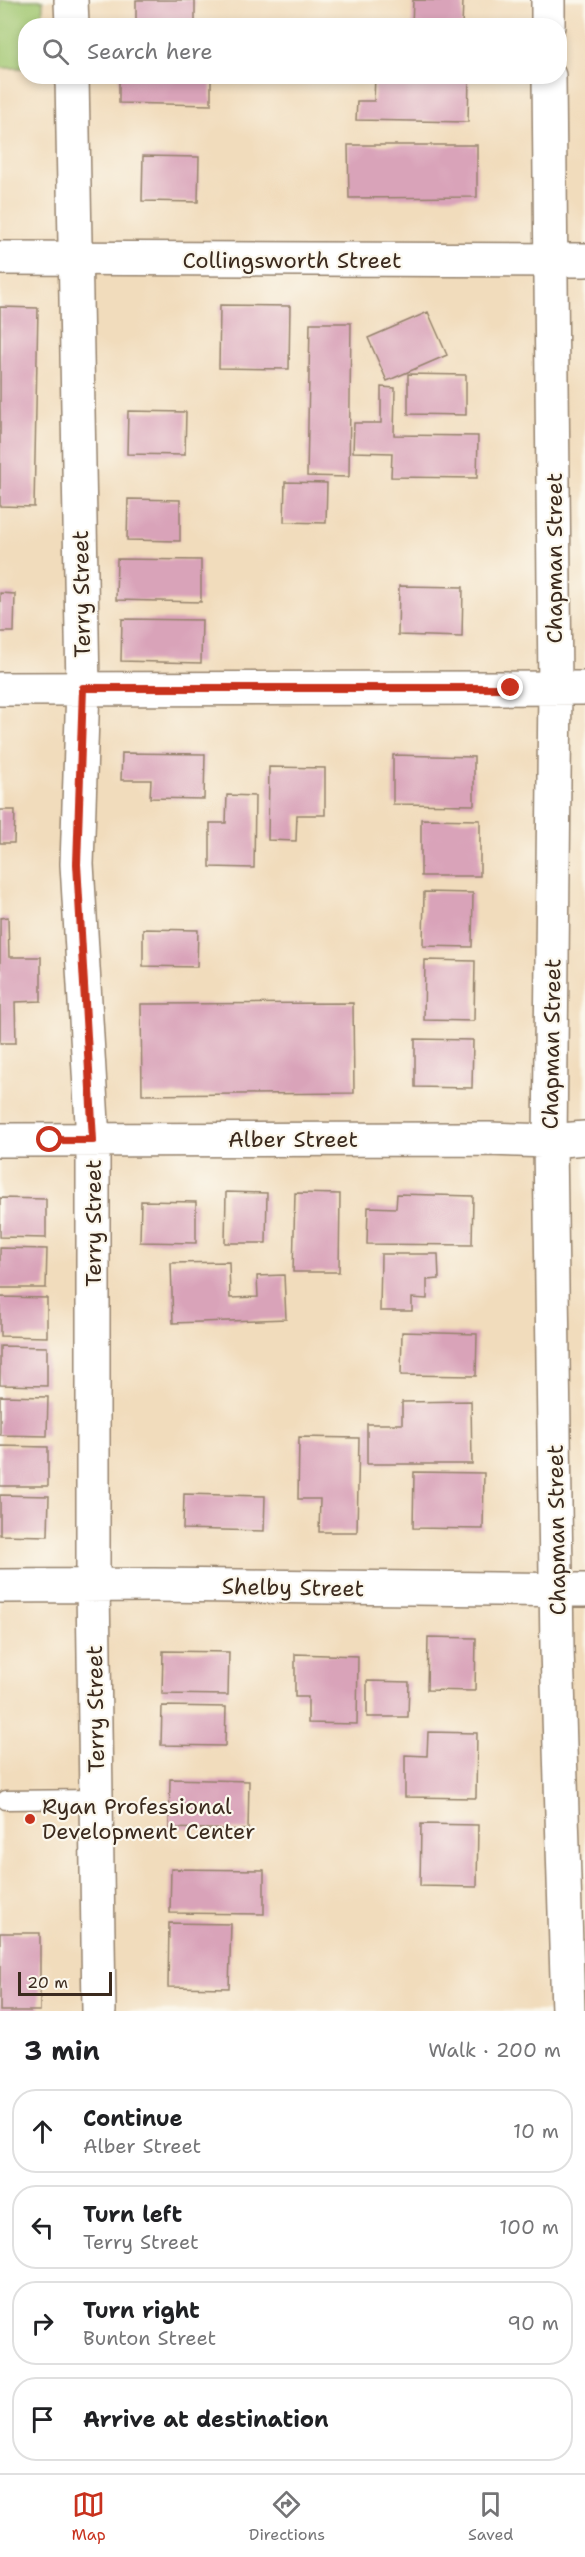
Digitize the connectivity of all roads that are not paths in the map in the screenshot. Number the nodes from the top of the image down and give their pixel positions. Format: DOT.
graph roads {
  1 [pos="71,0"];
  2 [pos="548,0"];
  3 [pos="72,18"];
  4 [pos="548,18"];
  5 [pos="72,84"];
  6 [pos="549,84"];
  7 [pos="0,258"];
  8 [pos="75,260"];
  9 [pos="551,260"];
  10 [pos="585,260"];
  11 [pos="83,688"];
  12 [pos="570,688"];
  13 [pos="0,689"];
  14 [pos="585,1138"];
  15 [pos="0,1140"];
  16 [pos="93,1140"];
  17 [pos="550,1141"];
  18 [pos="93,1585"];
  19 [pos="0,1586"];
  20 [pos="571,1590"];
  21 [pos="96,1799"];
  22 [pos="6,1800"];
  23 [pos="99,2011"];
  24 [pos="568,2011"];
  1 -- 3 [label="street"];
  2 -- 4 [label="street"];
  5 -- 8 [label="street, Terry Street"];
  6 -- 9 [label="street, Chapman Street"];
  7 -- 8 [label="street, Collingsworth Street"];
  8 -- 9 [label="street, Collingsworth Street"];
  8 -- 11 [label="street, Terry Street"];
  9 -- 10 [label="street, Collingsworth Street"];
  9 -- 12 [label="street, Chapman Street"];
  11 -- 12 [label="street"];
  11 -- 13 [label="street"];
  11 -- 16 [label="street, Terry Street"];
  12 -- 17 [label="street, Chapman Street"];
  14 -- 17 [label="street, Alber Street"];
  15 -- 16 [label="street, Alber Street"];
  16 -- 17 [label="street, Alber Street"];
  16 -- 18 [label="street, Terry Street"];
  17 -- 20 [label="street, Chapman Street"];
  18 -- 19 [label="street, Shelby Street"];
  18 -- 20 [label="street, Shelby Street"];
  18 -- 21 [label="street, Terry Street"];
  20 -- 24 [label="street, Chapman Street"];
  21 -- 22 [label="lane"];
  21 -- 23 [label="street, Terry Street"];
}
